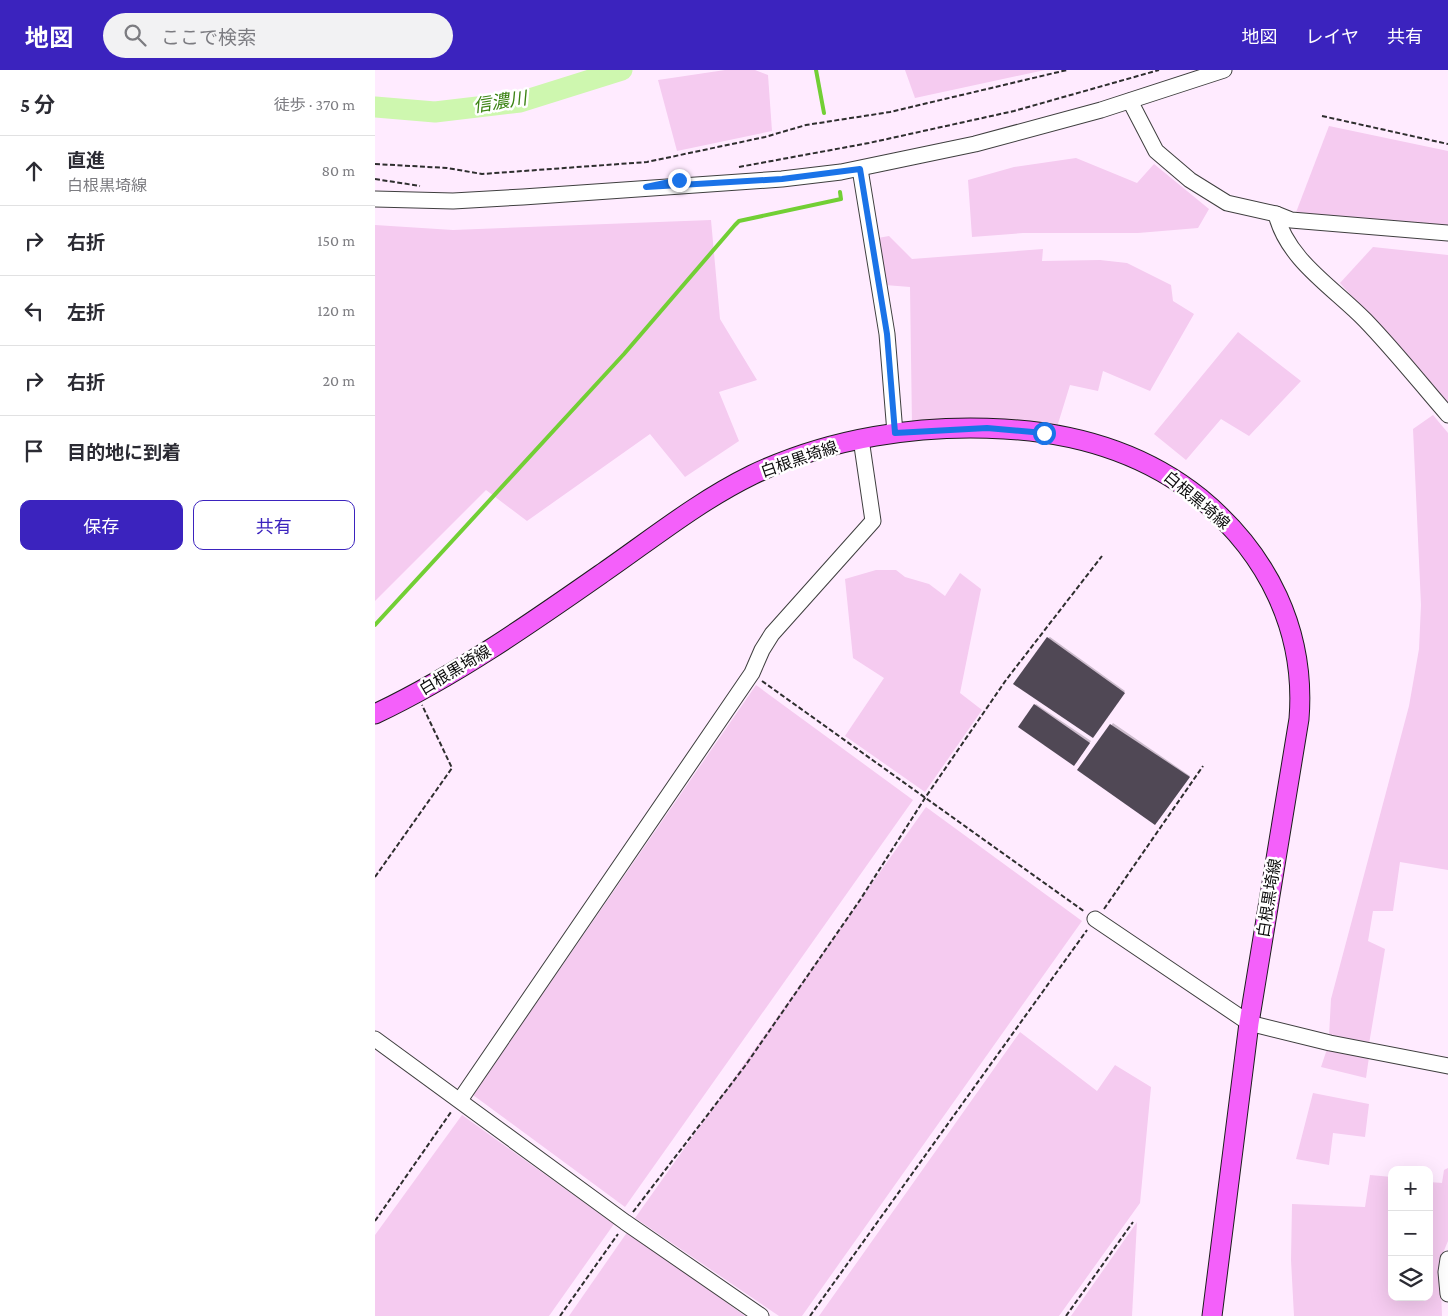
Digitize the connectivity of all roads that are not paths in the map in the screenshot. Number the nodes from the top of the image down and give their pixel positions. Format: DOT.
graph roads {
  1 [pos="1224,70"];
  2 [pos="1130,101"];
  3 [pos="860,169"];
  4 [pos="375,199"];
  5 [pos="1276,214"];
  6 [pos="1448,233"];
  7 [pos="1448,416"];
  8 [pos="895,433"];
  9 [pos="861,439"];
  10 [pos="375,714"];
  11 [pos="1095,919"];
  12 [pos="1249,1023"];
  13 [pos="375,1039"];
  14 [pos="1448,1066"];
  15 [pos="459,1100"];
  16 [pos="1448,1259"];
  17 [pos="1448,1294"];
  18 [pos="761,1316"];
  19 [pos="1212,1316"];
  1 -- 2 [label="street"];
  2 -- 3 [label="street"];
  2 -- 5 [label="street"];
  3 -- 4 [label="street"];
  3 -- 8 [label="street"];
  5 -- 6 [label="street"];
  5 -- 7 [label="street"];
  8 -- 9 [label="main road, 白根黒埼線"];
  8 -- 12 [label="main road, 白根黒埼線"];
  9 -- 10 [label="main road, 白根黒埼線"];
  9 -- 15 [label="street"];
  11 -- 12 [label="street"];
  12 -- 14 [label="street"];
  12 -- 19 [label="main road, 白根黒埼線"];
  13 -- 15 [label="street"];
  15 -- 18 [label="street"];
  16 -- 17 [label="street"];
}
